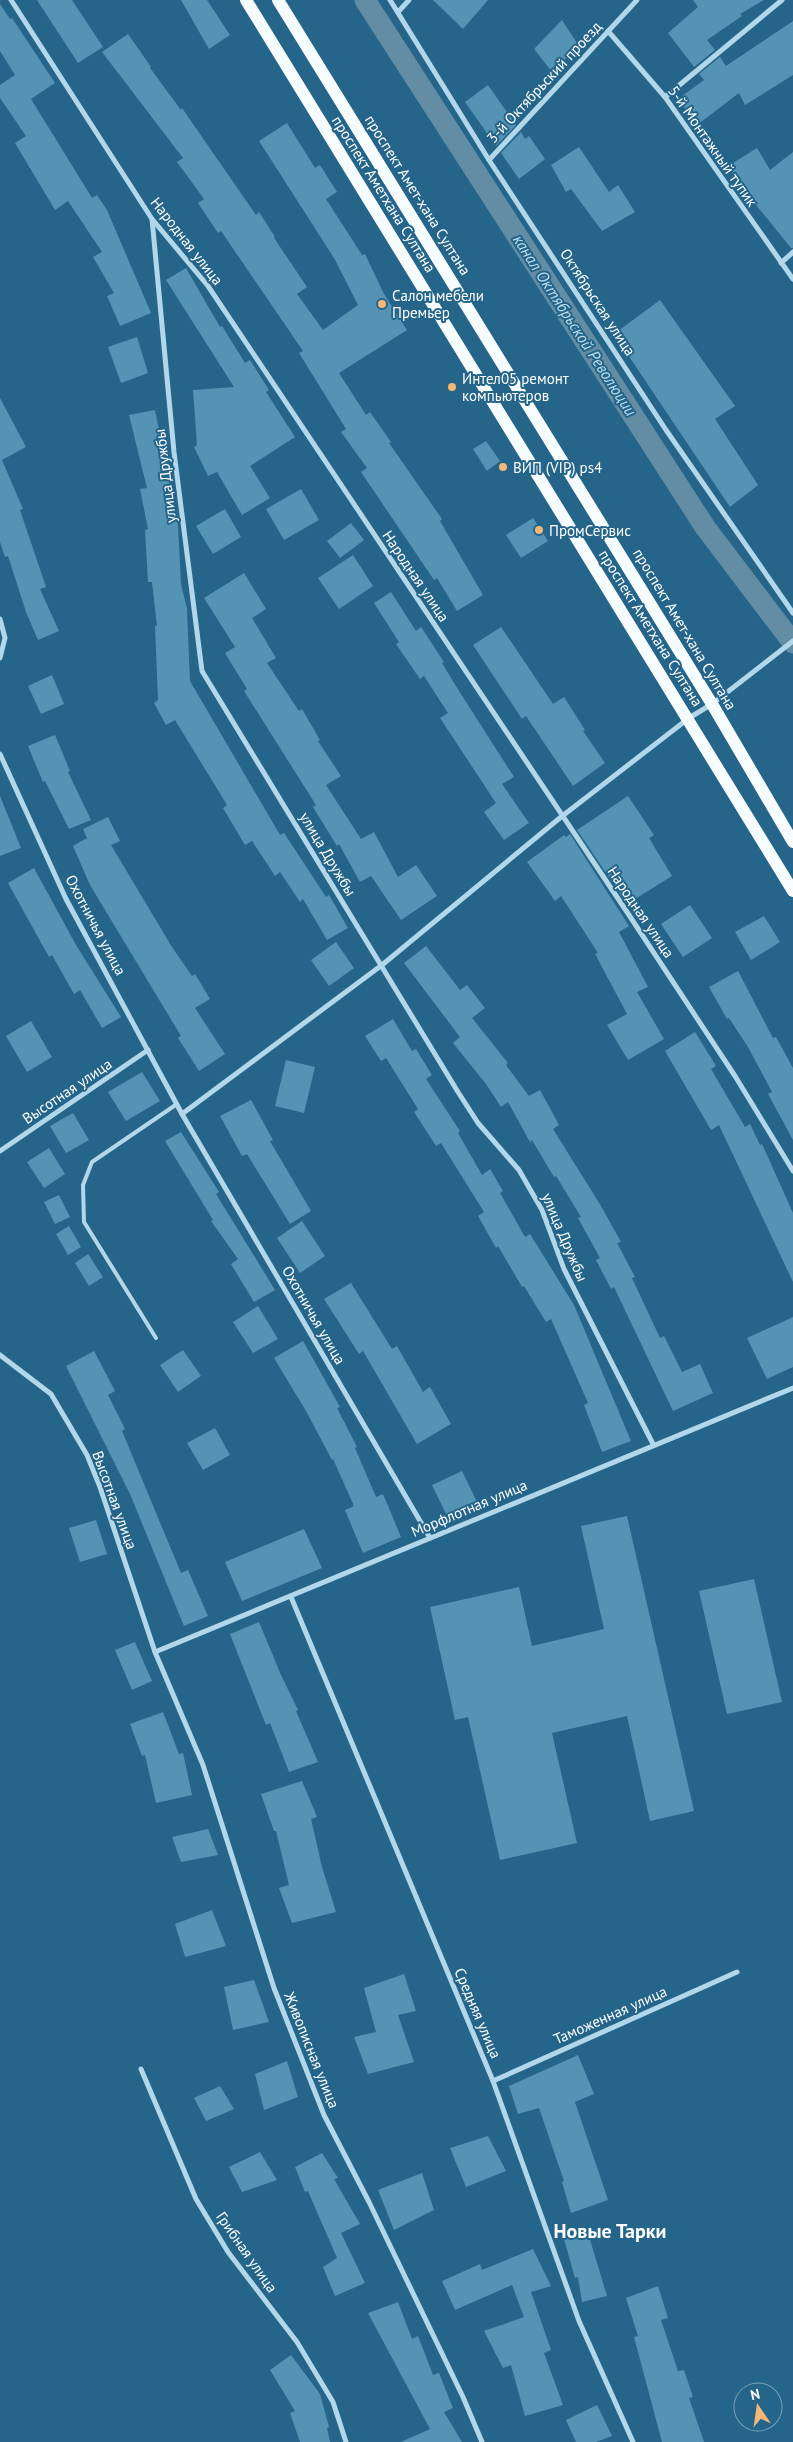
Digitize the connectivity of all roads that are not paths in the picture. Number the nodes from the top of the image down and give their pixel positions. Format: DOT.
graph roads {
  1 [pos="11,0"];
  2 [pos="246,0"];
  3 [pos="278,0"];
  4 [pos="390,0"];
  5 [pos="409,0"];
  6 [pos="637,0"];
  7 [pos="782,0"];
  8 [pos="398,12"];
  9 [pos="608,30"];
  10 [pos="665,97"];
  11 [pos="489,160"];
  12 [pos="152,219"];
  13 [pos="793,252"];
  14 [pos="781,263"];
  15 [pos="793,279"];
  16 [pos="793,612"];
  17 [pos="0,619"];
  18 [pos="793,641"];
  19 [pos="0,658"];
  20 [pos="712,704"];
  21 [pos="689,718"];
  22 [pos="0,754"];
  23 [pos="562,817"];
  24 [pos="793,842"];
  25 [pos="793,891"];
  26 [pos="382,965"];
  27 [pos="148,1050"];
  28 [pos="177,1104"];
  29 [pos="182,1114"];
  30 [pos="0,1151"];
  31 [pos="793,1171"];
  32 [pos="156,1338"];
  33 [pos="0,1355"];
  34 [pos="793,1388"];
  35 [pos="653,1444"];
  36 [pos="430,1538"];
  37 [pos="292,1597"];
  38 [pos="155,1652"];
  39 [pos="737,1972"];
  40 [pos="141,2069"];
  41 [pos="493,2080"];
  42 [pos="346,2442"];
  43 [pos="482,2442"];
  44 [pos="633,2442"];
  1 -- 12 [label="street, Народная улица"];
  2 -- 21 [label="main road, проспект Аметхана Султана"];
  3 -- 20 [label="main road, проспект Амет-хана Султана"];
  4 -- 8 [label="street, Октябрьская улица"];
  5 -- 8 [label="street"];
  6 -- 9 [label="street, 3-й Октябрьский проезд"];
  7 -- 10 [label="street"];
  8 -- 11 [label="street, Октябрьская улица"];
  9 -- 10 [label="street, 5-й Монтажный тупик"];
  9 -- 11 [label="street, 3-й Октябрьский проезд"];
  10 -- 14 [label="street, 5-й Монтажный тупик"];
  11 -- 16 [label="street, Октябрьская улица"];
  12 -- 23 [label="street, Народная улица"];
  12 -- 26 [label="street, улица Дружбы"];
  13 -- 14 [label="street"];
  14 -- 15 [label="street, 5-й Монтажный тупик"];
  17 -- 19 [label="street"];
  18 -- 20 [label="street"];
  20 -- 21 [label="street"];
  20 -- 24 [label="main road, проспект Амет-хана Султана"];
  21 -- 23 [label="street"];
  21 -- 25 [label="main road, проспект Аметхана Султана"];
  22 -- 27 [label="street, Охотничья улица"];
  23 -- 26 [label="street"];
  23 -- 31 [label="street, Народная улица"];
  26 -- 29 [label="street"];
  26 -- 35 [label="street, улица Дружбы"];
  27 -- 28 [label="street, Охотничья улица"];
  27 -- 30 [label="street, Высотная улица"];
  28 -- 29 [label="street, Охотничья улица"];
  28 -- 32 [label="lane"];
  29 -- 36 [label="street, Охотничья улица"];
  33 -- 38 [label="street, Высотная улица"];
  34 -- 35 [label="street, Морфлотная улица"];
  35 -- 36 [label="street, Морфлотная улица"];
  36 -- 37 [label="street, Морфлотная улица"];
  37 -- 38 [label="street, Морфлотная улица"];
  37 -- 41 [label="street, Средняя улица"];
  38 -- 43 [label="street, Живописная улица"];
  39 -- 41 [label="street, Таможенная улица"];
  40 -- 42 [label="street, Грибная улица"];
  41 -- 44 [label="street, Средняя улица"];
}
